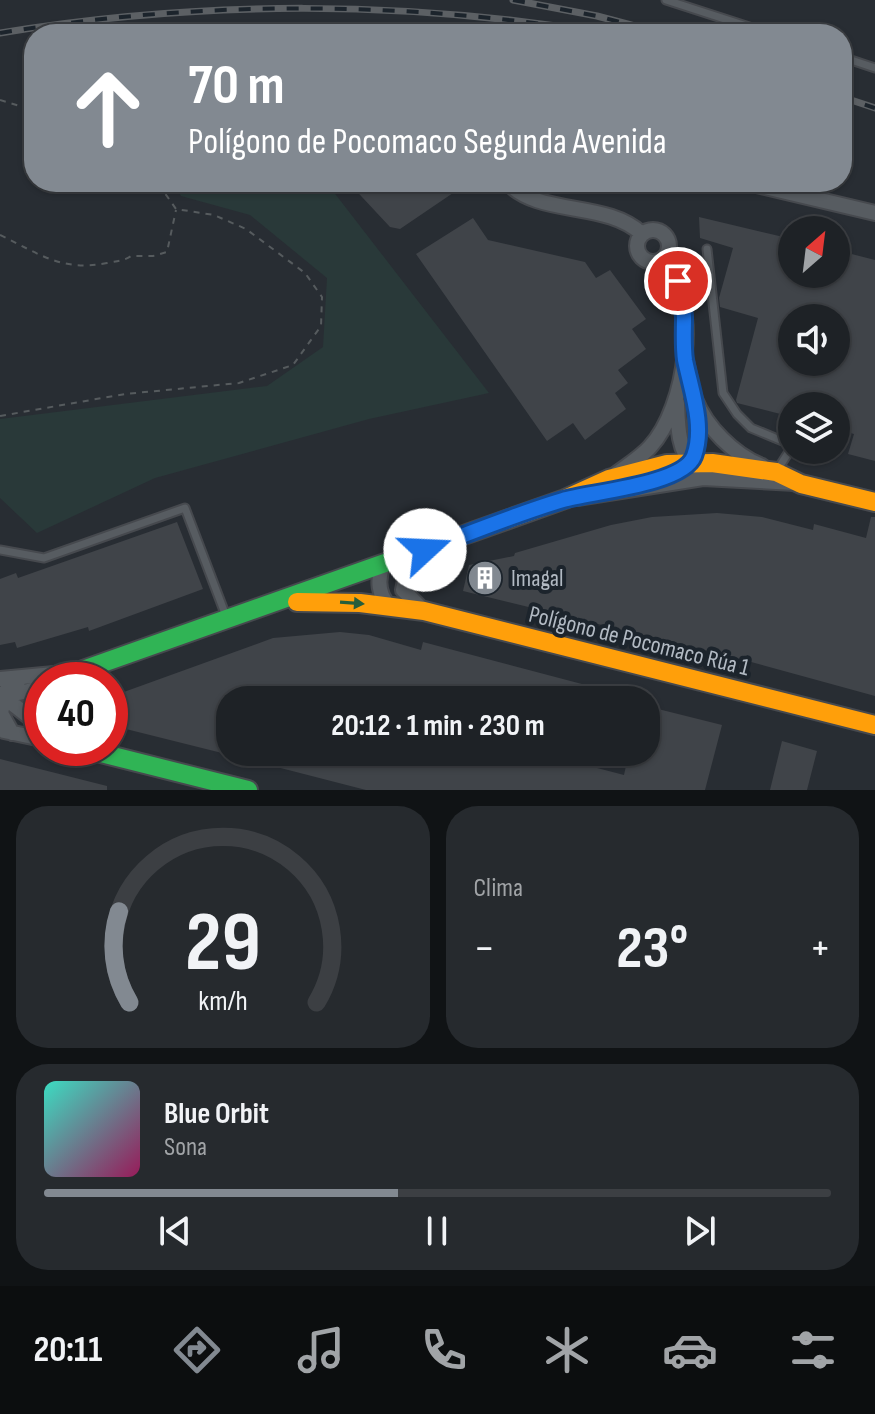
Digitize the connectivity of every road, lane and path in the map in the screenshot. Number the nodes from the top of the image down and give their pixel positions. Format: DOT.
graph roads {
  1 [pos="666,0"];
  2 [pos="740,24"];
  3 [pos="852,60"];
  4 [pos="875,68"];
  5 [pos="0,100"];
  6 [pos="24,107"];
  7 [pos="164,192"];
  8 [pos="517,192"];
  9 [pos="786,192"];
  10 [pos="176,209"];
  11 [pos="875,213"];
  12 [pos="642,234"];
  13 [pos="0,235"];
  14 [pos="707,249"];
  15 [pos="662,259"];
  16 [pos="685,357"];
  17 [pos="677,399"];
  18 [pos="696,401"];
  19 [pos="0,416"];
  20 [pos="778,440"];
  21 [pos="690,463"];
  22 [pos="781,464"];
  23 [pos="776,472"];
  24 [pos="703,478"];
  25 [pos="801,484"];
  26 [pos="613,485"];
  27 [pos="875,502"];
  28 [pos="0,550"];
  29 [pos="425,550"];
  30 [pos="383,565"];
  31 [pos="403,590"];
  32 [pos="280,602"];
  33 [pos="390,607"];
  34 [pos="424,611"];
  35 [pos="227,619"];
  36 [pos="110,662"];
  37 [pos="22,677"];
  38 [pos="0,679"];
  39 [pos="24,692"];
  40 [pos="1,696"];
  41 [pos="24,713"];
  42 [pos="875,725"];
  43 [pos="6,731"];
  44 [pos="128,760"];
  45 [pos="248,790"];
  1 -- 2 [label="lane"];
  3 -- 4 [label="lane"];
  5 -- 6 [label="path"];
  7 -- 10 [label="path"];
  8 -- 12 [label="street"];
  9 -- 11 [label="street"];
  10 -- 13 [label="path"];
  10 -- 19 [label="path"];
  12 -- 15 [label="street"];
  12 -- 15 [label="street"];
  14 -- 20 [label="lane"];
  15 -- 16 [label="street"];
  16 -- 17 [label="street"];
  16 -- 18 [label="street"];
  17 -- 21 [label="street"];
  17 -- 26 [label="street"];
  18 -- 21 [label="street"];
  18 -- 23 [label="street"];
  21 -- 23 [label="street"];
  21 -- 24 [label="street"];
  21 -- 26 [label="street"];
  22 -- 23 [label="lane"];
  23 -- 25 [label="street"];
  24 -- 25 [label="street"];
  24 -- 26 [label="street"];
  25 -- 27 [label="street"];
  26 -- 29 [label="street"];
  28 -- 35 [label="lane"];
  29 -- 30 [label="street"];
  29 -- 31 [label="street"];
  30 -- 31 [label="street"];
  30 -- 32 [label="street"];
  30 -- 33 [label="street"];
  31 -- 34 [label="street"];
  32 -- 33 [label="street, Polígono de Pocomaco Rúa 1, one-way"];
  32 -- 35 [label="street"];
  33 -- 34 [label="street, Polígono de Pocomaco Rúa 1"];
  34 -- 42 [label="street, Polígono de Pocomaco Rúa 1"];
  35 -- 36 [label="street"];
  37 -- 38 [label="street"];
  37 -- 40 [label="street"];
  39 -- 40 [label="street"];
  40 -- 41 [label="street"];
  40 -- 43 [label="street"];
  44 -- 45 [label="street"];
}
